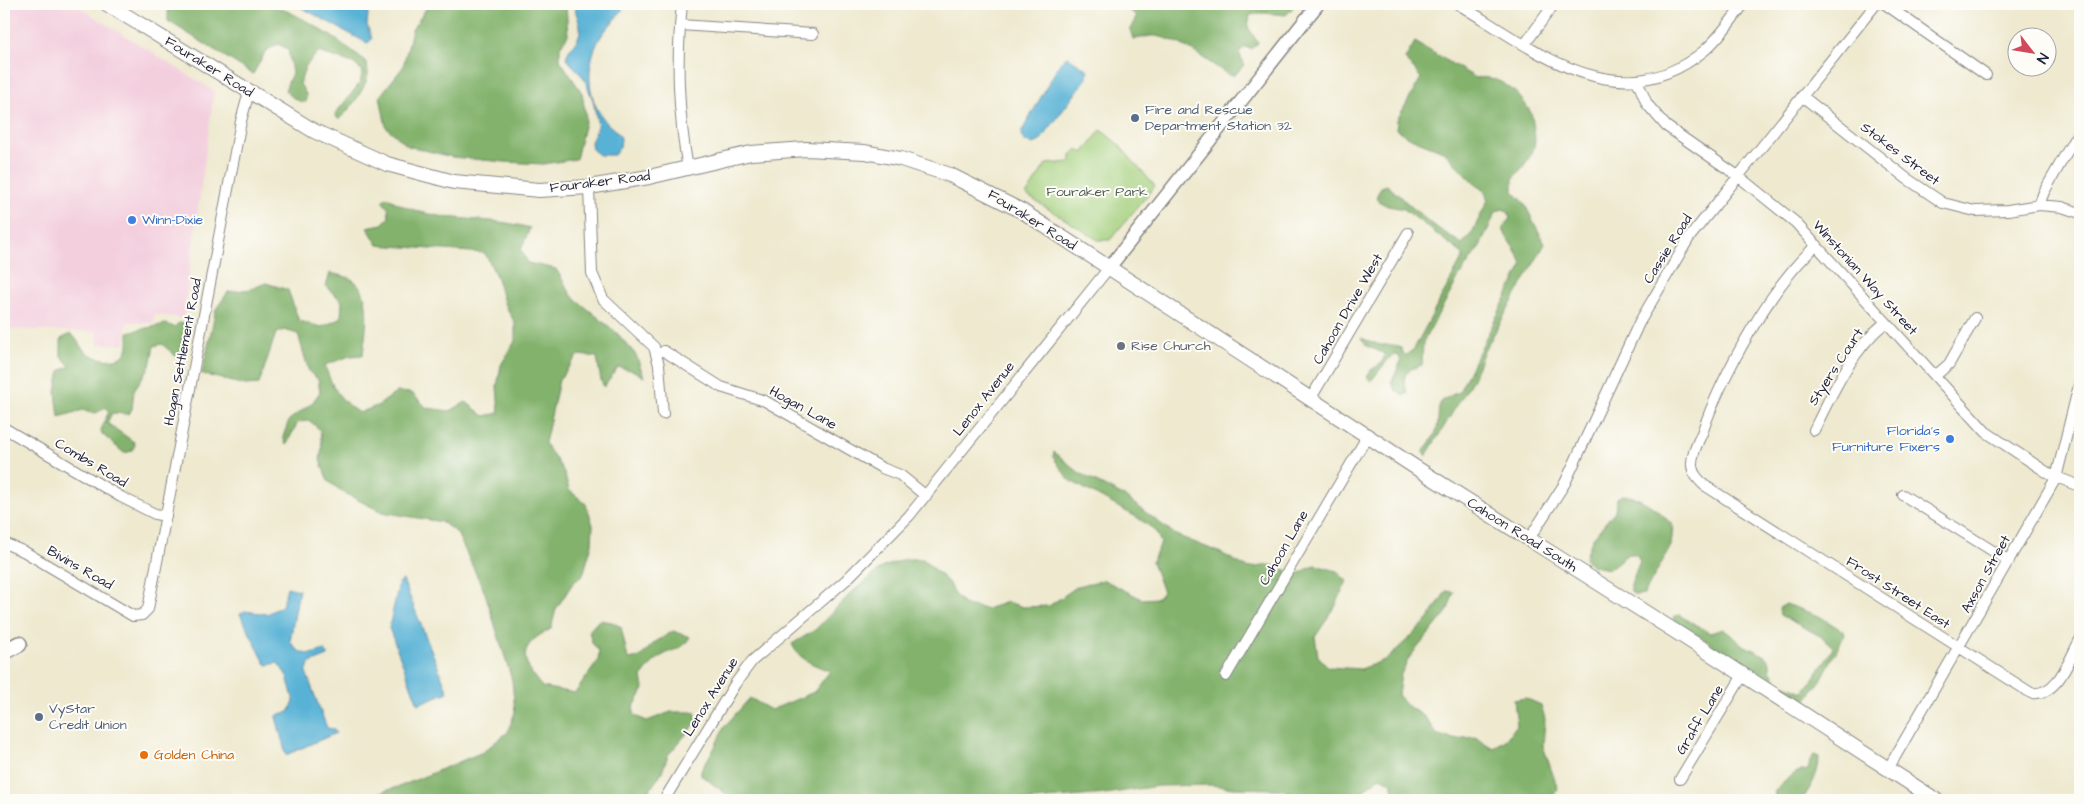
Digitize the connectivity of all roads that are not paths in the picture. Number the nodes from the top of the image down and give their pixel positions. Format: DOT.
graph roads {
  1 [pos="682,4"];
  2 [pos="1318,4"];
  3 [pos="1458,4"];
  4 [pos="1554,4"];
  5 [pos="1744,4"];
  6 [pos="1876,4"];
  7 [pos="1885,4"];
  8 [pos="113,5"];
  9 [pos="680,25"];
  10 [pos="813,34"];
  11 [pos="1525,44"];
  12 [pos="1986,75"];
  13 [pos="1637,80"];
  14 [pos="249,92"];
  15 [pos="1802,96"];
  16 [pos="2080,129"];
  17 [pos="688,169"];
  18 [pos="1738,176"];
  19 [pos="589,187"];
  20 [pos="2039,205"];
  21 [pos="2080,213"];
  22 [pos="1408,233"];
  23 [pos="1817,245"];
  24 [pos="1108,269"];
  25 [pos="1975,318"];
  26 [pos="1886,322"];
  27 [pos="664,352"];
  28 [pos="1935,376"];
  29 [pos="2080,381"];
  30 [pos="1311,398"];
  31 [pos="663,414"];
  32 [pos="4,428"];
  33 [pos="1814,430"];
  34 [pos="1368,436"];
  35 [pos="2056,478"];
  36 [pos="2080,486"];
  37 [pos="1902,495"];
  38 [pos="926,496"];
  39 [pos="166,516"];
  40 [pos="1529,539"];
  41 [pos="4,543"];
  42 [pos="2009,561"];
  43 [pos="142,615"];
  44 [pos="2080,640"];
  45 [pos="18,644"];
  46 [pos="1959,649"];
  47 [pos="4,652"];
  48 [pos="1226,676"];
  49 [pos="1743,676"];
  50 [pos="1888,770"];
  51 [pos="1680,779"];
  52 [pos="664,800"];
  53 [pos="1936,800"];
  1 -- 9 [label="street"];
  2 -- 24 [label="street, Lenox Avenue"];
  3 -- 11 [label="street"];
  4 -- 11 [label="street"];
  5 -- 13 [label="street"];
  6 -- 15 [label="street, Cassie Road"];
  7 -- 12 [label="street"];
  8 -- 14 [label="main road, Fouraker Road"];
  9 -- 10 [label="street"];
  9 -- 17 [label="street"];
  11 -- 13 [label="street"];
  13 -- 18 [label="street, Winstonian Way Street"];
  14 -- 19 [label="main road, Fouraker Road"];
  14 -- 39 [label="street, Hogan Settlement Road"];
  15 -- 18 [label="street, Cassie Road"];
  15 -- 20 [label="street, Stokes Street"];
  16 -- 20 [label="street"];
  17 -- 19 [label="main road, Fouraker Road"];
  17 -- 24 [label="main road, Fouraker Road"];
  18 -- 23 [label="street, Winstonian Way Street"];
  18 -- 40 [label="street, Cassie Road"];
  19 -- 31 [label="street"];
  20 -- 21 [label="street, Stokes Street"];
  22 -- 30 [label="street, Cahoon Drive West"];
  23 -- 26 [label="street, Winstonian Way Street"];
  23 -- 46 [label="street, Frost Street East"];
  24 -- 30 [label="main road, Cahoon Road South"];
  24 -- 38 [label="street, Lenox Avenue"];
  25 -- 28 [label="street"];
  26 -- 28 [label="street, Winstonian Way Street"];
  26 -- 33 [label="street, Styers Court"];
  27 -- 38 [label="street, Hogan Lane"];
  28 -- 35 [label="street, Winstonian Way Street"];
  29 -- 35 [label="street, Axson Street"];
  30 -- 34 [label="main road, Cahoon Road South"];
  32 -- 39 [label="street, Combs Road"];
  34 -- 40 [label="main road, Cahoon Road South"];
  34 -- 48 [label="street, Cahoon Lane"];
  35 -- 36 [label="street, Winstonian Way Street"];
  35 -- 42 [label="street, Axson Street"];
  37 -- 42 [label="street"];
  38 -- 52 [label="street, Lenox Avenue"];
  39 -- 43 [label="street, Hogan Settlement Road"];
  40 -- 49 [label="main road, Cahoon Road South"];
  41 -- 43 [label="street, Bivins Road"];
  42 -- 46 [label="street, Axson Street"];
  44 -- 46 [label="street, Frost Street East"];
  45 -- 47 [label="main road"];
  46 -- 50 [label="street, Axson Street"];
  49 -- 50 [label="main road, Cahoon Road South"];
  49 -- 51 [label="street, Graff Lane"];
  50 -- 53 [label="main road, Cahoon Road South"];
}
